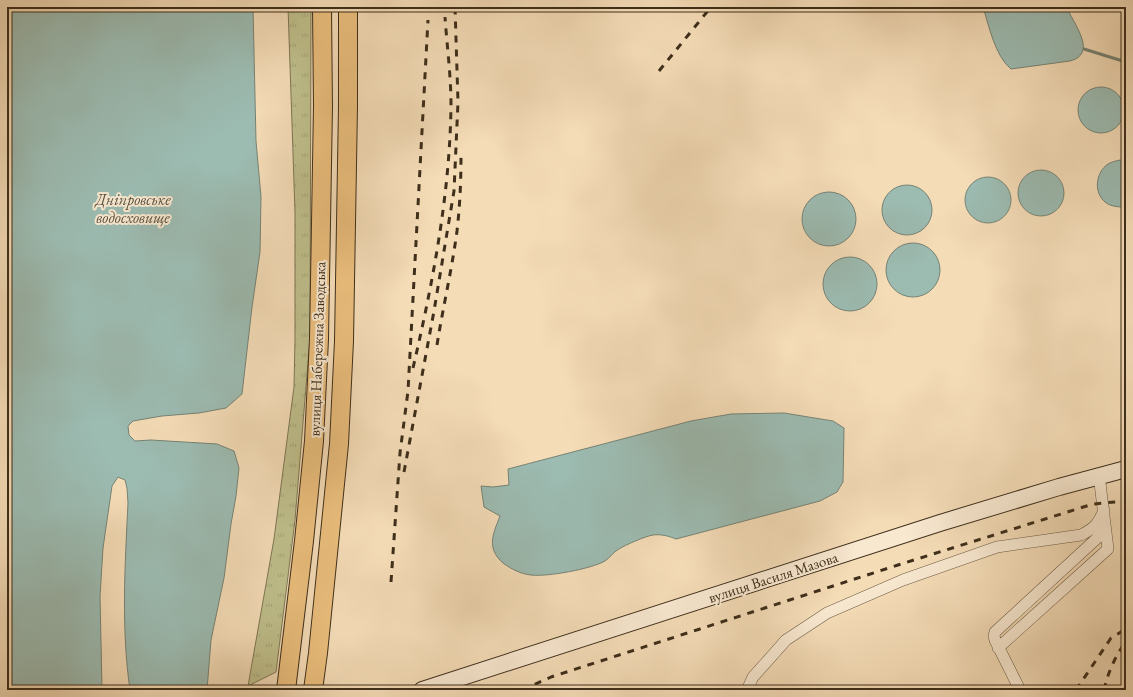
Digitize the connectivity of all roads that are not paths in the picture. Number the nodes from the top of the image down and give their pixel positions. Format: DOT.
graph roads {
  1 [pos="322,7"];
  2 [pos="348,7"];
  3 [pos="1126,469"];
  4 [pos="1099,475"];
  5 [pos="1104,510"];
  6 [pos="286,690"];
  7 [pos="312,690"];
  8 [pos="422,690"];
  9 [pos="747,690"];
  10 [pos="1020,690"];
  1 -- 6 [label="main road, вулиця Набережна Заводська"];
  2 -- 7 [label="main road, вулиця Набережна Заводська"];
  3 -- 4 [label="street, вулиця Василя Мазова"];
  4 -- 5 [label="street"];
  4 -- 8 [label="street, вулиця Василя Мазова"];
  5 -- 9 [label="street"];
  5 -- 10 [label="street"];
}
